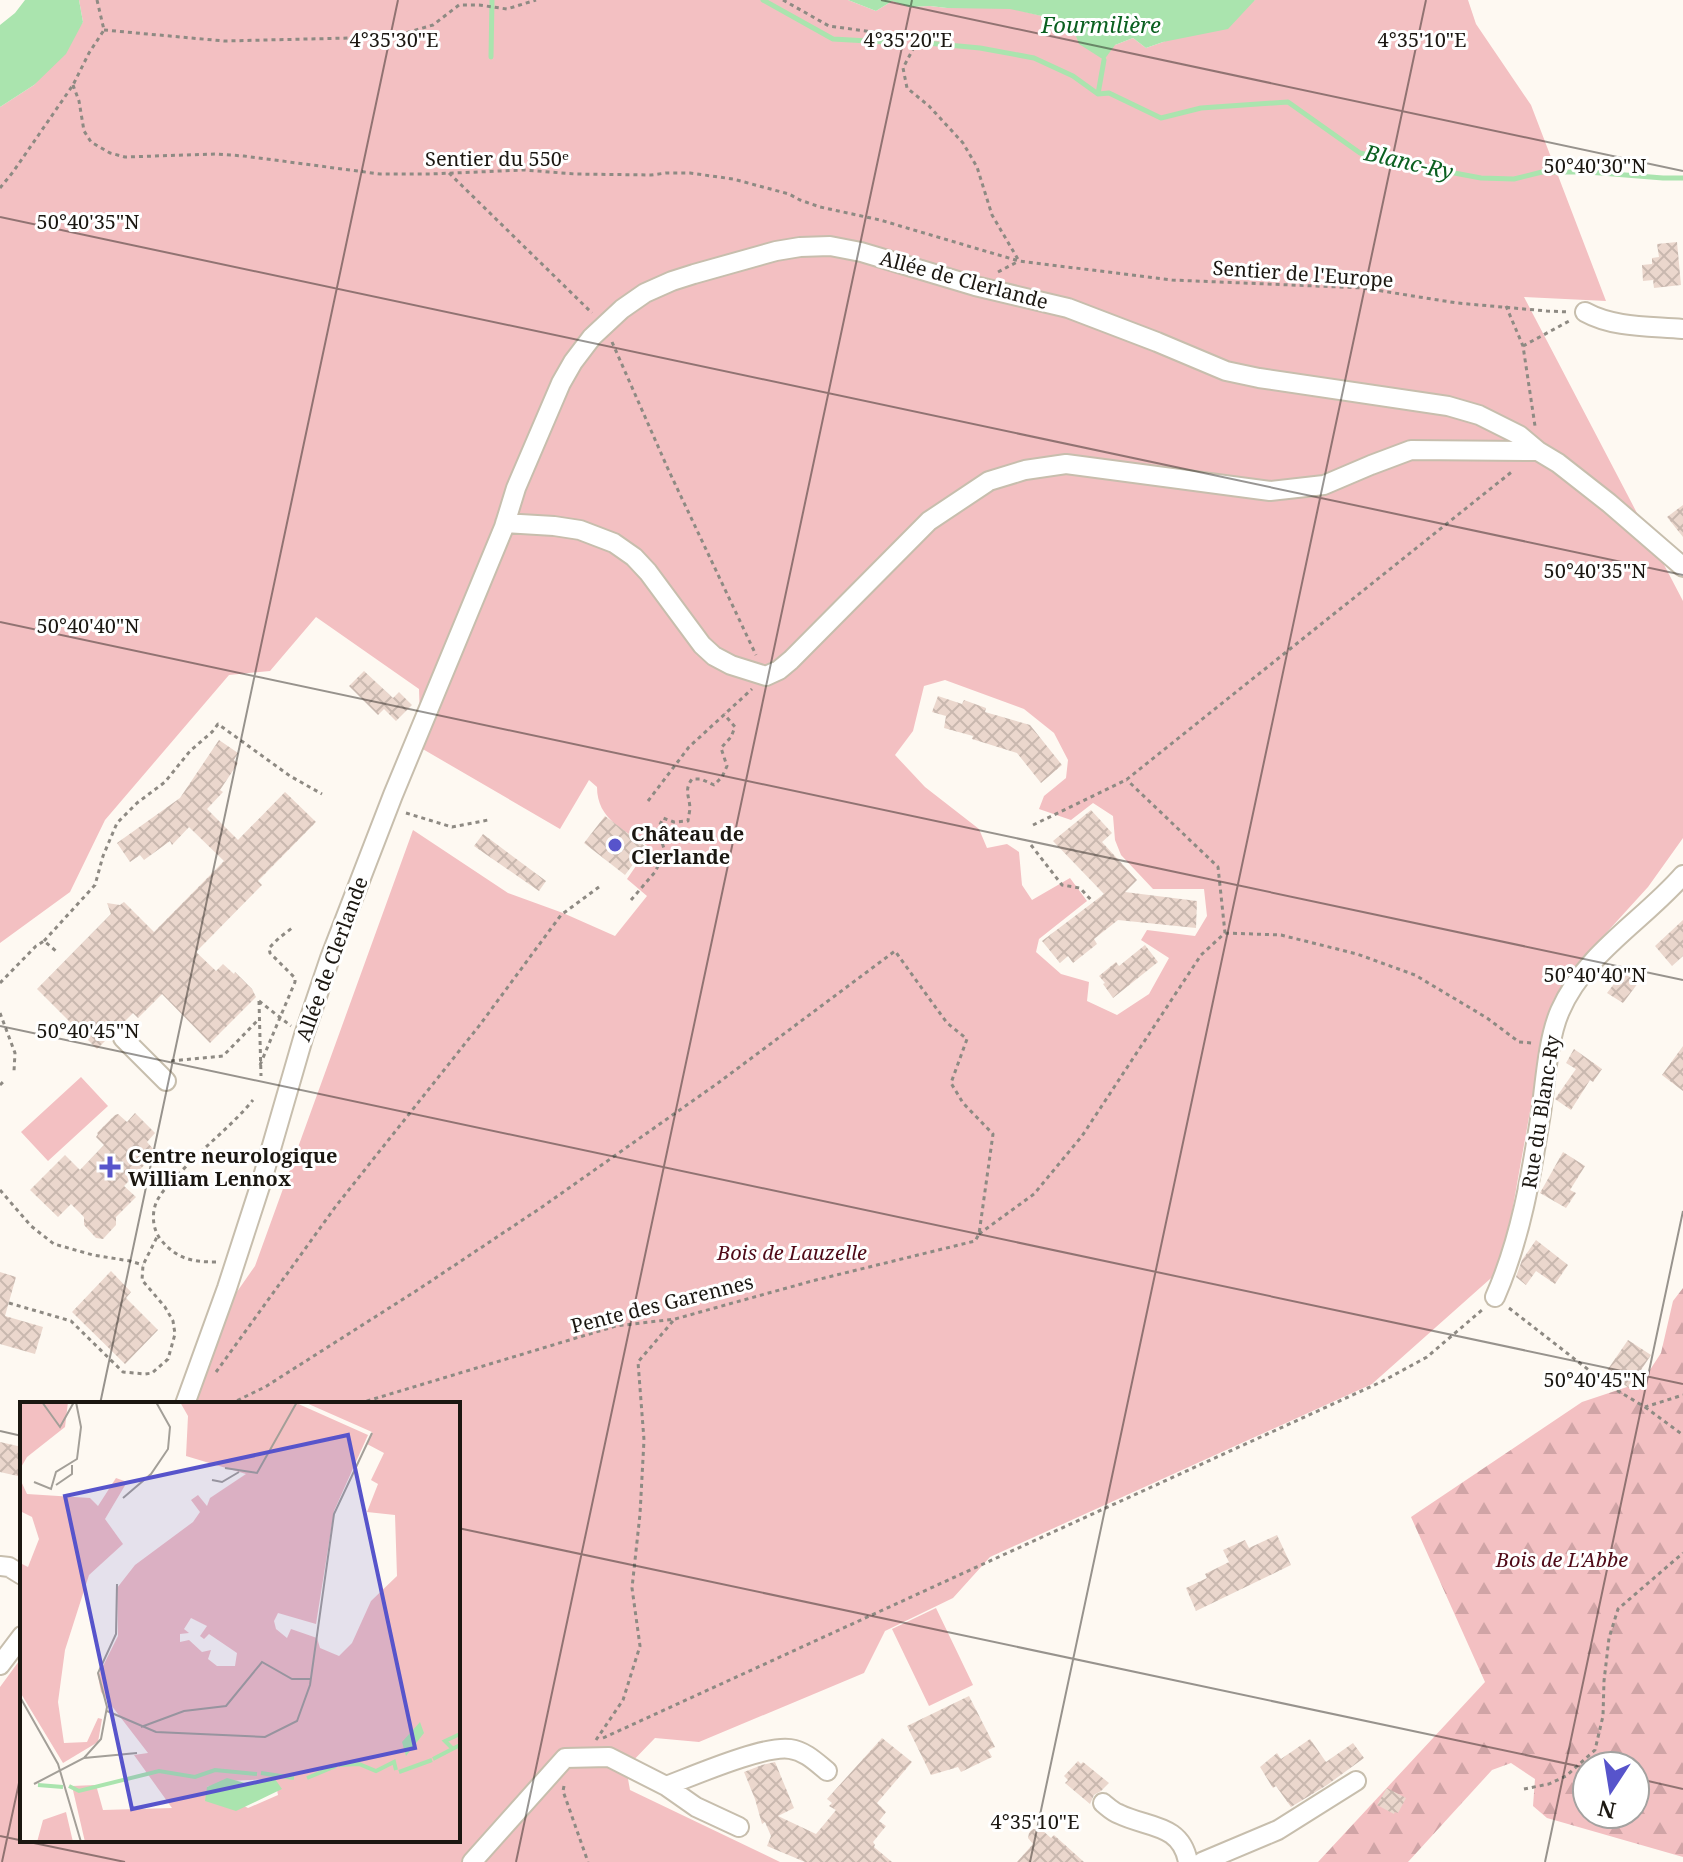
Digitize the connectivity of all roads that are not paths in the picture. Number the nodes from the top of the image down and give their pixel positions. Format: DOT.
graph roads {
  1 [pos="1585,312"];
  2 [pos="1683,329"];
  3 [pos="1538,451"];
  4 [pos="505,523"];
  5 [pos="1683,567"];
  6 [pos="1683,875"];
  7 [pos="123,1038"];
  8 [pos="166,1081"];
  9 [pos="1495,1297"];
  10 [pos="186,1402"];
  11 [pos="0,1566"];
  12 [pos="20,1574"];
  13 [pos="20,1639"];
  14 [pos="0,1665"];
  15 [pos="827,1771"];
  16 [pos="1356,1781"];
  17 [pos="666,1786"];
  18 [pos="1103,1803"];
  19 [pos="739,1827"];
  20 [pos="472,1862"];
  21 [pos="1188,1862"];
  22 [pos="1202,1862"];
  1 -- 2 [label="street"];
  3 -- 4 [label="street"];
  3 -- 4 [label="street, Allée de Clerlande"];
  3 -- 5 [label="street, Allée de Clerlande"];
  4 -- 10 [label="street, Allée de Clerlande"];
  6 -- 9 [label="street, Rue du Blanc-Ry"];
  7 -- 8 [label="street"];
  11 -- 12 [label="street"];
  13 -- 14 [label="street"];
  15 -- 17 [label="street"];
  16 -- 22 [label="street"];
  17 -- 19 [label="street"];
  17 -- 20 [label="street"];
  18 -- 21 [label="street"];
}
